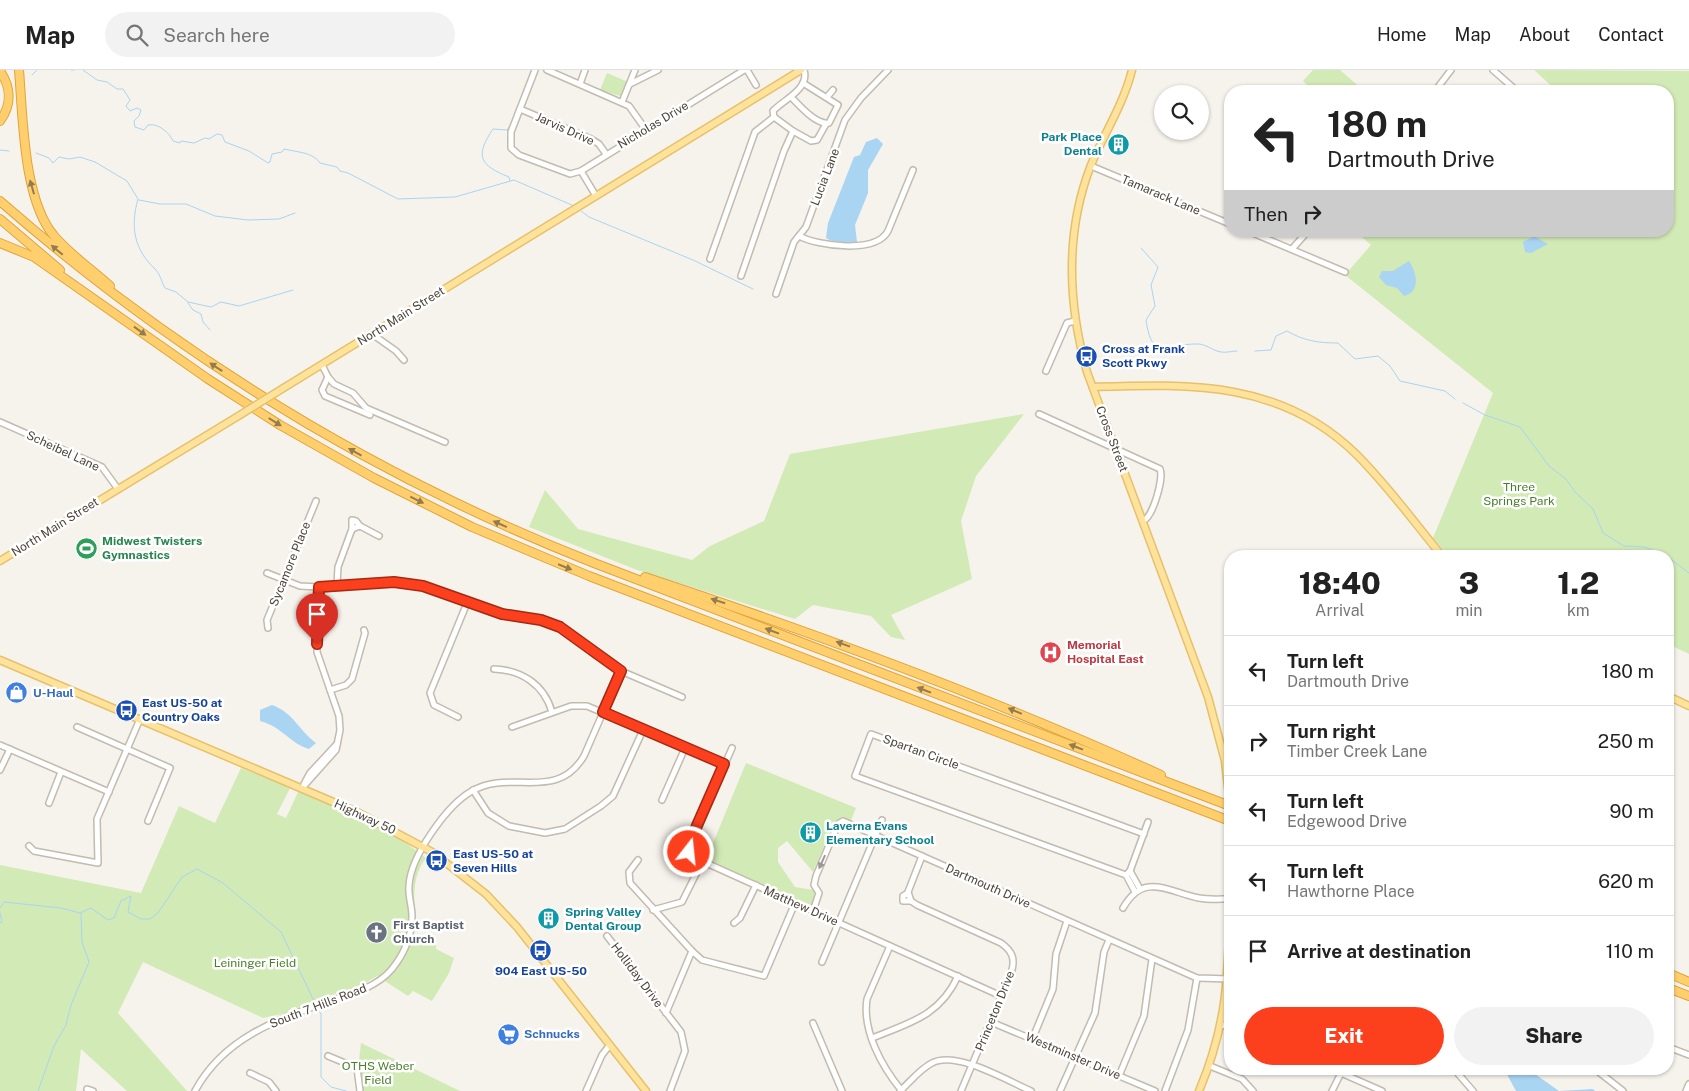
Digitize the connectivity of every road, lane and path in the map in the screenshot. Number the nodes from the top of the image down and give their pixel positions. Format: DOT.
graph roads {
  1 [pos="19,70"];
  2 [pos="535,70"];
  3 [pos="547,70"];
  4 [pos="585,70"];
  5 [pos="635,70"];
  6 [pos="658,70"];
  7 [pos="746,70"];
  8 [pos="803,70"];
  9 [pos="888,70"];
  10 [pos="1132,70"];
  11 [pos="1451,70"];
  12 [pos="1493,70"];
  13 [pos="0,71"];
  14 [pos="803,83"];
  15 [pos="580,84"];
  16 [pos="630,84"];
  17 [pos="820,84"];
  18 [pos="756,85"];
  19 [pos="1440,85"];
  20 [pos="1510,85"];
  21 [pos="814,90"];
  22 [pos="833,90"];
  23 [pos="827,96"];
  24 [pos="791,97"];
  25 [pos="622,102"];
  26 [pos="520,109"];
  27 [pos="774,117"];
  28 [pos="0,121"];
  29 [pos="826,124"];
  30 [pos="646,130"];
  31 [pos="793,131"];
  32 [pos="606,154"];
  33 [pos="1091,166"];
  34 [pos="914,170"];
  35 [pos="580,171"];
  36 [pos="596,196"];
  37 [pos="0,201"];
  38 [pos="0,219"];
  39 [pos="1224,221"];
  40 [pos="799,236"];
  41 [pos="1262,237"];
  42 [pos="1303,237"];
  43 [pos="0,243"];
  44 [pos="1292,250"];
  45 [pos="710,259"];
  46 [pos="1345,272"];
  47 [pos="741,276"];
  48 [pos="776,294"];
  49 [pos="100,302"];
  50 [pos="126,304"];
  51 [pos="1075,321"];
  52 [pos="372,334"];
  53 [pos="404,360"];
  54 [pos="322,365"];
  55 [pos="1046,371"];
  56 [pos="328,377"];
  57 [pos="1093,387"];
  58 [pos="370,414"];
  59 [pos="1039,414"];
  60 [pos="0,422"];
  61 [pos="445,442"];
  62 [pos="1116,448"];
  63 [pos="118,489"];
  64 [pos="316,501"];
  65 [pos="1143,521"];
  66 [pos="525,535"];
  67 [pos="379,536"];
  68 [pos="1437,550"];
  69 [pos="0,562"];
  70 [pos="267,574"];
  71 [pos="284,580"];
  72 [pos="337,586"];
  73 [pos="319,587"];
  74 [pos="467,603"];
  75 [pos="268,628"];
  76 [pos="364,630"];
  77 [pos="0,660"];
  78 [pos="494,669"];
  79 [pos="621,671"];
  80 [pos="330,690"];
  81 [pos="682,696"];
  82 [pos="1674,699"];
  83 [pos="1689,706"];
  84 [pos="552,712"];
  85 [pos="603,712"];
  86 [pos="458,717"];
  87 [pos="140,719"];
  88 [pos="76,727"];
  89 [pos="512,727"];
  90 [pos="643,730"];
  91 [pos="0,745"];
  92 [pos="685,748"];
  93 [pos="732,748"];
  94 [pos="10,749"];
  95 [pos="127,750"];
  96 [pos="1224,757"];
  97 [pos="724,764"];
  98 [pos="0,770"];
  99 [pos="61,772"];
  100 [pos="303,786"];
  101 [pos="472,790"];
  102 [pos="109,792"];
  103 [pos="1203,796"];
  104 [pos="662,800"];
  105 [pos="49,803"];
  106 [pos="1224,803"];
  107 [pos="1224,819"];
  108 [pos="882,820"];
  109 [pos="148,821"];
  110 [pos="1148,822"];
  111 [pos="1144,834"];
  112 [pos="876,835"];
  113 [pos="30,846"];
  114 [pos="424,847"];
  115 [pos="922,856"];
  116 [pos="638,860"];
  117 [pos="702,862"];
  118 [pos="1128,873"];
  119 [pos="756,885"];
  120 [pos="1137,890"];
  121 [pos="1224,900"];
  122 [pos="795,903"];
  123 [pos="1123,908"];
  124 [pos="654,910"];
  125 [pos="812,911"];
  126 [pos="1067,921"];
  127 [pos="734,923"];
  128 [pos="838,923"];
  129 [pos="607,936"];
  130 [pos="1109,940"];
  131 [pos="890,946"];
  132 [pos="692,951"];
  133 [pos="1152,959"];
  134 [pos="822,962"];
  135 [pos="958,976"];
  136 [pos="1674,976"];
  137 [pos="1197,978"];
  138 [pos="1224,979"];
  139 [pos="1689,982"];
  140 [pos="1674,990"];
  141 [pos="1001,996"];
  142 [pos="1689,996"];
  143 [pos="1224,1012"];
  144 [pos="666,1013"];
  145 [pos="991,1022"];
  146 [pos="813,1023"];
  147 [pos="1222,1025"];
  148 [pos="872,1038"];
  149 [pos="1032,1040"];
  150 [pos="610,1046"];
  151 [pos="1674,1049"];
  152 [pos="1689,1055"];
  153 [pos="328,1056"];
  154 [pos="1074,1057"];
  155 [pos="973,1066"];
  156 [pos="1210,1066"];
  157 [pos="1224,1072"];
  158 [pos="250,1073"];
  159 [pos="1232,1075"];
  160 [pos="1340,1075"];
  161 [pos="1346,1075"];
  162 [pos="1459,1075"];
  163 [pos="1603,1075"];
  164 [pos="1119,1076"];
  165 [pos="1014,1084"];
  166 [pos="1689,1084"];
  167 [pos="195,1091"];
  168 [pos="276,1091"];
  169 [pos="360,1091"];
  170 [pos="586,1091"];
  171 [pos="646,1091"];
  172 [pos="670,1091"];
  173 [pos="842,1091"];
  174 [pos="900,1091"];
  175 [pos="961,1091"];
  176 [pos="1011,1091"];
  177 [pos="1031,1091"];
  178 [pos="1060,1091"];
  179 [pos="1154,1091"];
  180 [pos="1165,1091"];
  181 [pos="1199,1091"];
  182 [pos="1254,1091"];
  183 [pos="1332,1091"];
  184 [pos="1382,1091"];
  185 [pos="1474,1091"];
  186 [pos="1623,1091"];
  187 [pos="1686,1091"];
  50 -- 1 [label="highway, one-way"];
  2 -- 26 [label="street"];
  3 -- 15 [label="street"];
  4 -- 15 [label="street"];
  5 -- 16 [label="street"];
  6 -- 16 [label="street"];
  7 -- 18 [label="street"];
  7 -- 30 [label="street, Nicholas Drive"];
  8 -- 14 [label="street"];
  8 -- 36 [label="main road, North Main Street"];
  9 -- 40 [label="street, Lucia Lane"];
  10 -- 33 [label="main road, Cross Street"];
  11 -- 19 [label="street"];
  12 -- 20 [label="street"];
  13 -- 28 [label="highway"];
  14 -- 21 [label="street"];
  14 -- 24 [label="street"];
  15 -- 25 [label="street"];
  16 -- 25 [label="street"];
  17 -- 21 [label="street"];
  21 -- 23 [label="street"];
  22 -- 23 [label="street"];
  23 -- 29 [label="street"];
  24 -- 27 [label="street"];
  24 -- 29 [label="street"];
  25 -- 30 [label="street"];
  26 -- 32 [label="street, Jarvis Drive"];
  26 -- 35 [label="street"];
  27 -- 31 [label="street"];
  27 -- 45 [label="street"];
  29 -- 31 [label="street"];
  30 -- 32 [label="street, Nicholas Drive"];
  31 -- 47 [label="street"];
  32 -- 35 [label="street, Nicholas Drive"];
  33 -- 39 [label="street, Tamarack Lane"];
  33 -- 51 [label="main road, Cross Street"];
  34 -- 40 [label="street"];
  35 -- 36 [label="street"];
  36 -- 52 [label="main road, North Main Street"];
  50 -- 37 [label="highway, one-way"];
  38 -- 49 [label="highway"];
  40 -- 48 [label="street, Lucia Lane"];
  41 -- 44 [label="street"];
  42 -- 44 [label="street"];
  43 -- 49 [label="highway"];
  44 -- 46 [label="street"];
  49 -- 107 [label="highway, one-way"];
  66 -- 50 [label="highway, one-way"];
  51 -- 55 [label="street"];
  51 -- 57 [label="main road, Cross Street"];
  52 -- 53 [label="street"];
  52 -- 54 [label="main road, North Main Street"];
  54 -- 56 [label="street"];
  54 -- 63 [label="main road, North Main Street, bridge"];
  56 -- 58 [label="street"];
  56 -- 61 [label="street"];
  57 -- 62 [label="main road, Cross Street"];
  57 -- 68 [label="main road"];
  59 -- 62 [label="street"];
  60 -- 63 [label="street, Scheibel Lane"];
  62 -- 65 [label="main road, Cross Street"];
  62 -- 65 [label="street"];
  63 -- 69 [label="main road, North Main Street"];
  64 -- 71 [label="street, Sycamore Place"];
  65 -- 96 [label="main road, Cross Street"];
  103 -- 66 [label="highway, one-way"];
  103 -- 66 [label="highway, one-way"];
  67 -- 72 [label="street"];
  70 -- 71 [label="street"];
  71 -- 73 [label="street"];
  71 -- 75 [label="street, Sycamore Place"];
  72 -- 73 [label="street"];
  72 -- 74 [label="street"];
  73 -- 80 [label="street"];
  74 -- 79 [label="street"];
  74 -- 86 [label="street"];
  76 -- 80 [label="street"];
  77 -- 87 [label="main road, Highway 50"];
  78 -- 84 [label="street"];
  79 -- 81 [label="street"];
  79 -- 85 [label="street"];
  80 -- 100 [label="street"];
  82 -- 83 [label="main road"];
  84 -- 85 [label="street"];
  84 -- 89 [label="street"];
  85 -- 90 [label="street"];
  85 -- 101 [label="street"];
  87 -- 95 [label="street"];
  87 -- 100 [label="main road, Highway 50"];
  88 -- 95 [label="street"];
  90 -- 92 [label="street"];
  90 -- 101 [label="street"];
  91 -- 94 [label="street"];
  92 -- 97 [label="street"];
  92 -- 104 [label="street"];
  93 -- 97 [label="street"];
  94 -- 98 [label="street"];
  94 -- 99 [label="street"];
  95 -- 102 [label="street"];
  95 -- 109 [label="street"];
  97 -- 117 [label="street"];
  99 -- 102 [label="street"];
  99 -- 105 [label="street"];
  100 -- 114 [label="main road, Highway 50"];
  101 -- 114 [label="street, South 7 Hills Road"];
  102 -- 113 [label="street"];
  103 -- 106 [label="highway"];
  108 -- 112 [label="street"];
  110 -- 111 [label="street"];
  111 -- 118 [label="street"];
  111 -- 118 [label="street, Spartan Circle"];
  112 -- 115 [label="street, Dartmouth Drive"];
  112 -- 125 [label="street, Dartmouth Drive, one-way"];
  112 -- 128 [label="street"];
  114 -- 150 [label="main road, Highway 50"];
  114 -- 167 [label="street, South 7 Hills Road"];
  115 -- 126 [label="street, Dartmouth Drive"];
  115 -- 141 [label="street, Princeton Drive"];
  116 -- 124 [label="street"];
  117 -- 119 [label="street, Matthew Drive"];
  117 -- 124 [label="street"];
  118 -- 120 [label="street"];
  119 -- 122 [label="street, Matthew Drive"];
  119 -- 127 [label="street"];
  120 -- 121 [label="street"];
  120 -- 123 [label="street"];
  122 -- 125 [label="street, Matthew Drive"];
  122 -- 132 [label="street"];
  124 -- 132 [label="street"];
  125 -- 128 [label="street, Matthew Drive"];
  126 -- 130 [label="street, Dartmouth Drive"];
  126 -- 149 [label="street"];
  128 -- 131 [label="street, Matthew Drive"];
  128 -- 134 [label="street"];
  129 -- 144 [label="street, Holliday Drive"];
  130 -- 133 [label="street, Dartmouth Drive"];
  130 -- 154 [label="street"];
  131 -- 135 [label="street, Matthew Drive"];
  131 -- 148 [label="street"];
  132 -- 144 [label="street"];
  133 -- 137 [label="street, Dartmouth Drive"];
  133 -- 164 [label="street"];
  135 -- 141 [label="street, Matthew Drive"];
  135 -- 148 [label="street"];
  136 -- 139 [label="highway"];
  137 -- 138 [label="street, Dartmouth Drive"];
  137 -- 180 [label="street"];
  140 -- 142 [label="highway"];
  141 -- 145 [label="street, Princeton Drive"];
  143 -- 147 [label="main road"];
  144 -- 172 [label="street, Holliday Drive"];
  145 -- 149 [label="street, Westminster Drive"];
  145 -- 155 [label="street, Princeton Drive"];
  146 -- 173 [label="street"];
  147 -- 156 [label="main road"];
  148 -- 174 [label="street"];
  149 -- 154 [label="street, Westminster Drive"];
  150 -- 170 [label="street"];
  150 -- 171 [label="main road, Highway 50"];
  151 -- 152 [label="street"];
  153 -- 169 [label="street"];
  154 -- 164 [label="street, Westminster Drive"];
  154 -- 178 [label="street"];
  155 -- 165 [label="street"];
  155 -- 174 [label="street"];
  155 -- 175 [label="street, Princeton Drive"];
  156 -- 157 [label="street"];
  156 -- 181 [label="main road"];
  158 -- 168 [label="street"];
  159 -- 182 [label="street"];
  160 -- 183 [label="street"];
  161 -- 184 [label="street"];
  162 -- 185 [label="street"];
  163 -- 186 [label="street"];
  164 -- 179 [label="street, Westminster Drive"];
  165 -- 176 [label="street"];
  165 -- 177 [label="street"];
  166 -- 187 [label="street"];
}
